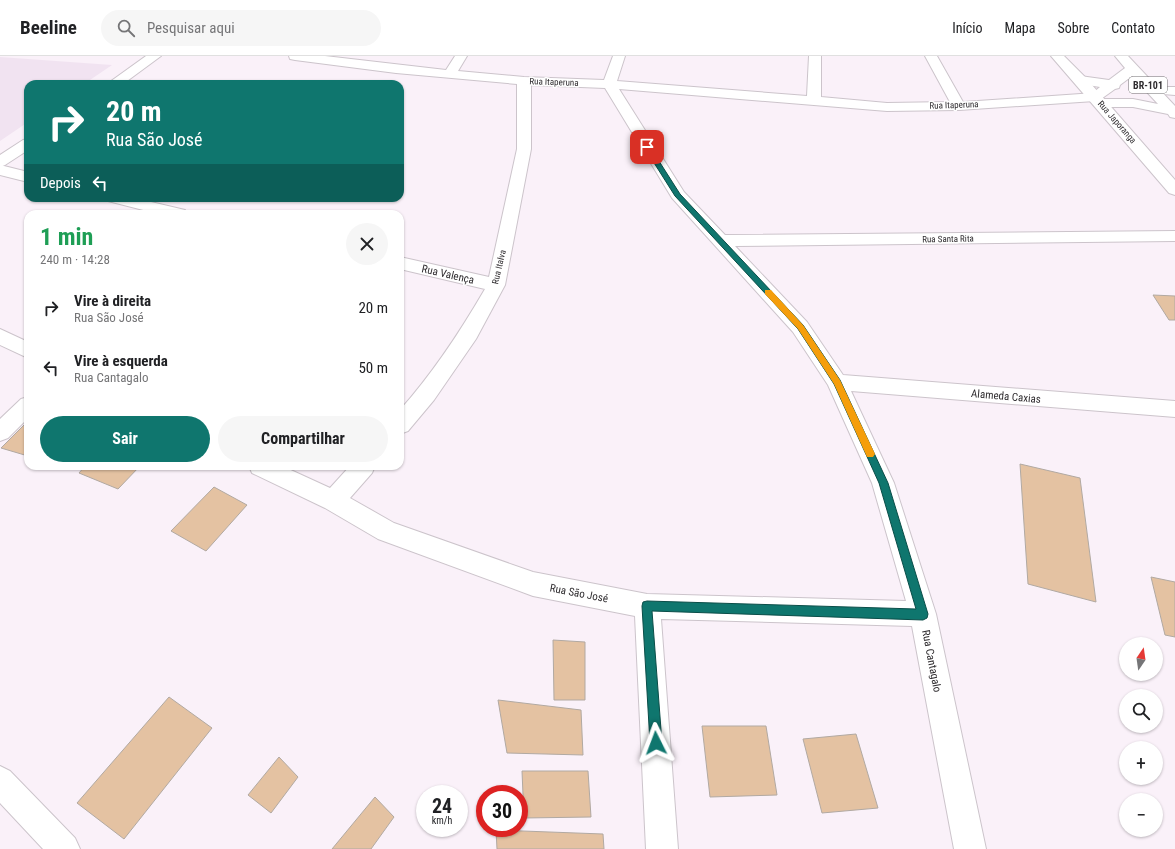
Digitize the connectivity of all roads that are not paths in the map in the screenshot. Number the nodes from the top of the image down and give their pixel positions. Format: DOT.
graph roads {
  1 [pos="154,56"];
  2 [pos="295,56"];
  3 [pos="461,56"];
  4 [pos="619,56"];
  5 [pos="815,56"];
  6 [pos="931,56"];
  7 [pos="1057,56"];
  8 [pos="1121,56"];
  9 [pos="1140,64"];
  10 [pos="396,69"];
  11 [pos="450,74"];
  12 [pos="386,79"];
  13 [pos="120,80"];
  14 [pos="1080,80"];
  15 [pos="524,81"];
  16 [pos="609,84"];
  17 [pos="1114,85"];
  18 [pos="1098,100"];
  19 [pos="814,101"];
  20 [pos="1173,102"];
  21 [pos="959,106"];
  22 [pos="24,146"];
  23 [pos="0,162"];
  24 [pos="0,170"];
  25 [pos="24,175"];
  26 [pos="1175,190"];
  27 [pos="130,202"];
  28 [pos="163,210"];
  29 [pos="1175,236"];
  30 [pos="721,241"];
  31 [pos="404,265"];
  32 [pos="496,285"];
  33 [pos="0,336"];
  34 [pos="24,349"];
  35 [pos="837,382"];
  36 [pos="24,409"];
  37 [pos="1175,409"];
  38 [pos="404,420"];
  39 [pos="0,432"];
  40 [pos="268,470"];
  41 [pos="360,470"];
  42 [pos="333,501"];
  43 [pos="647,606"];
  44 [pos="923,614"];
  45 [pos="0,781"];
  46 [pos="64,849"];
  47 [pos="662,849"];
  48 [pos="970,849"];
  1 -- 13 [label="main road"];
  2 -- 10 [label="main road, Rua Itaperuna"];
  3 -- 11 [label="main road"];
  4 -- 16 [label="main road"];
  5 -- 19 [label="main road"];
  6 -- 21 [label="main road"];
  7 -- 14 [label="main road, Rua Japoranga"];
  8 -- 9 [label="main road, BR-101"];
  9 -- 17 [label="main road"];
  9 -- 20 [label="main road, BR-101"];
  9 -- 20 [label="main road, BR-101"];
  10 -- 11 [label="main road, Rua Itaperuna"];
  10 -- 12 [label="main road"];
  11 -- 15 [label="main road, Rua Itaperuna"];
  14 -- 17 [label="main road"];
  14 -- 18 [label="main road, Rua Japoranga"];
  15 -- 16 [label="main road, Rua Itaperuna"];
  15 -- 32 [label="main road, Rua Italva"];
  16 -- 19 [label="main road, Rua Itaperuna"];
  16 -- 30 [label="main road, Rua Cantagalo"];
  17 -- 18 [label="main road"];
  18 -- 20 [label="main road, Rua Itaperuna"];
  18 -- 21 [label="main road, Rua Itaperuna"];
  18 -- 26 [label="main road, Rua Japoranga"];
  19 -- 21 [label="main road, Rua Itaperuna"];
  22 -- 23 [label="main road"];
  24 -- 25 [label="main road"];
  27 -- 28 [label="main road"];
  29 -- 30 [label="main road, Rua Santa Rita"];
  30 -- 35 [label="main road, Rua Cantagalo"];
  31 -- 32 [label="main road, Rua Valença"];
  32 -- 38 [label="main road, Rua Italva"];
  33 -- 34 [label="main road"];
  35 -- 37 [label="main road, Alameda Caxias"];
  35 -- 44 [label="main road, Rua Cantagalo"];
  36 -- 39 [label="main road"];
  40 -- 42 [label="main road, Rua São José"];
  41 -- 42 [label="main road"];
  42 -- 43 [label="main road, Rua São José"];
  43 -- 44 [label="main road, Rua São José"];
  43 -- 47 [label="main road"];
  44 -- 48 [label="main road, Rua Cantagalo"];
  45 -- 46 [label="main road"];
}
